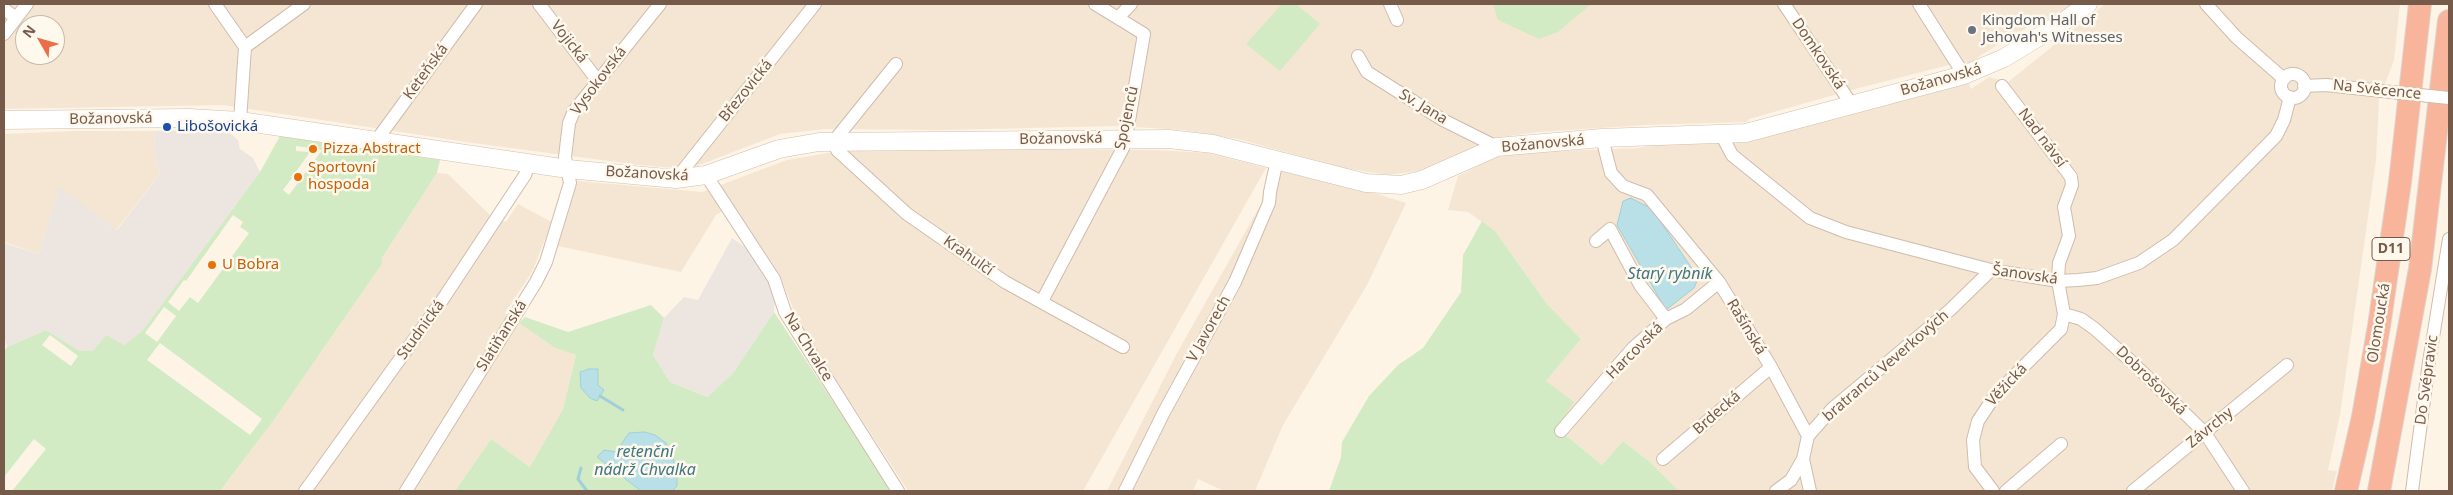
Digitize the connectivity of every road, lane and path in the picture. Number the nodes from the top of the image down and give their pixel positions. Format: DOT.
graph roads {
  1 [pos="27,4"];
  2 [pos="215,4"];
  3 [pos="304,4"];
  4 [pos="476,4"];
  5 [pos="539,4"];
  6 [pos="660,4"];
  7 [pos="816,4"];
  8 [pos="1095,4"];
  9 [pos="1131,4"];
  10 [pos="1390,4"];
  11 [pos="1784,4"];
  12 [pos="1919,4"];
  13 [pos="2088,4"];
  14 [pos="2206,4"];
  15 [pos="2420,4"];
  16 [pos="4,9"];
  17 [pos="18,15"];
  18 [pos="15,17"];
  19 [pos="1118,18"];
  20 [pos="15,19"];
  21 [pos="1397,20"];
  22 [pos="2449,21"];
  23 [pos="4,34"];
  24 [pos="245,47"];
  25 [pos="1358,56"];
  26 [pos="896,64"];
  27 [pos="1964,75"];
  28 [pos="2284,79"];
  29 [pos="598,80"];
  30 [pos="2002,86"];
  31 [pos="2304,86"];
  32 [pos="2290,97"];
  33 [pos="2449,98"];
  34 [pos="1852,104"];
  35 [pos="4,120"];
  36 [pos="240,121"];
  37 [pos="1721,134"];
  38 [pos="1126,138"];
  39 [pos="1602,138"];
  40 [pos="834,140"];
  41 [pos="376,141"];
  42 [pos="1496,147"];
  43 [pos="1278,160"];
  44 [pos="530,164"];
  45 [pos="568,170"];
  46 [pos="706,175"];
  47 [pos="676,178"];
  48 [pos="2449,239"];
  49 [pos="1596,240"];
  50 [pos="1990,270"];
  51 [pos="2058,281"];
  52 [pos="1719,282"];
  53 [pos="1042,301"];
  54 [pos="2064,314"];
  55 [pos="1666,319"];
  56 [pos="1123,347"];
  57 [pos="2287,365"];
  58 [pos="1770,367"];
  59 [pos="1561,431"];
  60 [pos="2205,433"];
  61 [pos="1808,436"];
  62 [pos="2060,444"];
  63 [pos="1663,459"];
  64 [pos="1804,459"];
  65 [pos="305,491"];
  66 [pos="406,491"];
  67 [pos="898,491"];
  68 [pos="1125,491"];
  69 [pos="1776,491"];
  70 [pos="1810,491"];
  71 [pos="1993,491"];
  72 [pos="2006,491"];
  73 [pos="2133,491"];
  74 [pos="2243,491"];
  75 [pos="2346,491"];
  76 [pos="2379,491"];
  77 [pos="2412,491"];
  1 -- 17 [label="street"];
  2 -- 24 [label="street"];
  3 -- 24 [label="street"];
  4 -- 41 [label="street, Keteňská"];
  5 -- 29 [label="street, Vojická"];
  6 -- 29 [label="street, Vysokovská"];
  7 -- 47 [label="street, Březovická"];
  8 -- 19 [label="street, Spojenců"];
  9 -- 19 [label="street"];
  10 -- 21 [label="street"];
  11 -- 34 [label="street, Domkovská"];
  12 -- 27 [label="street"];
  13 -- 27 [label="street, Božanovská"];
  14 -- 28 [label="street"];
  15 -- 75 [label="highway, Olomoucká / D11"];
  16 -- 18 [label="street"];
  19 -- 38 [label="street, Spojenců"];
  20 -- 23 [label="street"];
  22 -- 76 [label="highway, Olomoucká / D11"];
  24 -- 36 [label="street"];
  25 -- 42 [label="street, Sv. Jana"];
  26 -- 40 [label="street"];
  27 -- 34 [label="street, Božanovská"];
  28 -- 31 [label="street, Na Svěcence"];
  28 -- 32 [label="street"];
  29 -- 45 [label="street, Vysokovská"];
  30 -- 51 [label="street, Nad návsí"];
  31 -- 32 [label="street"];
  31 -- 33 [label="street, Na Svěcence, bridge"];
  32 -- 51 [label="street, Šanovská"];
  34 -- 37 [label="street, Božanovská"];
  35 -- 36 [label="street, Božanovská"];
  36 -- 41 [label="street, Božanovská"];
  37 -- 39 [label="street, Božanovská"];
  37 -- 50 [label="street, Šanovská"];
  38 -- 40 [label="street, Božanovská"];
  38 -- 43 [label="street, Božanovská"];
  38 -- 53 [label="street, Spojenců"];
  39 -- 42 [label="street, Božanovská"];
  39 -- 52 [label="street, Rašínská"];
  40 -- 46 [label="street, Božanovská"];
  40 -- 53 [label="street, Krahulčí"];
  41 -- 44 [label="street, Božanovská"];
  42 -- 43 [label="street, Božanovská"];
  43 -- 68 [label="street, V Javorech"];
  44 -- 45 [label="street, Božanovská"];
  44 -- 65 [label="street, Studnická"];
  45 -- 47 [label="street, Božanovská"];
  45 -- 66 [label="street, Slatiňanská"];
  46 -- 47 [label="street, Božanovská"];
  46 -- 67 [label="street, Na Chvalce"];
  48 -- 77 [label="street, Do Svépravic"];
  49 -- 55 [label="street"];
  50 -- 51 [label="street, Šanovská"];
  50 -- 61 [label="street, bratranců Veverkových"];
  51 -- 54 [label="street"];
  52 -- 55 [label="street, Harcovská"];
  52 -- 58 [label="street, Rašínská"];
  53 -- 56 [label="street, Krahulčí"];
  54 -- 60 [label="street, Dobrošovská"];
  54 -- 71 [label="street, Věžická"];
  55 -- 59 [label="street, Harcovská"];
  57 -- 60 [label="street, Závrchy"];
  58 -- 61 [label="street, Rašínská"];
  58 -- 63 [label="street, Brdecká"];
  60 -- 73 [label="street, Závrchy"];
  60 -- 74 [label="street, Dobrošovská"];
  61 -- 64 [label="street"];
  62 -- 72 [label="street"];
  64 -- 69 [label="street"];
  64 -- 70 [label="street"];
}
